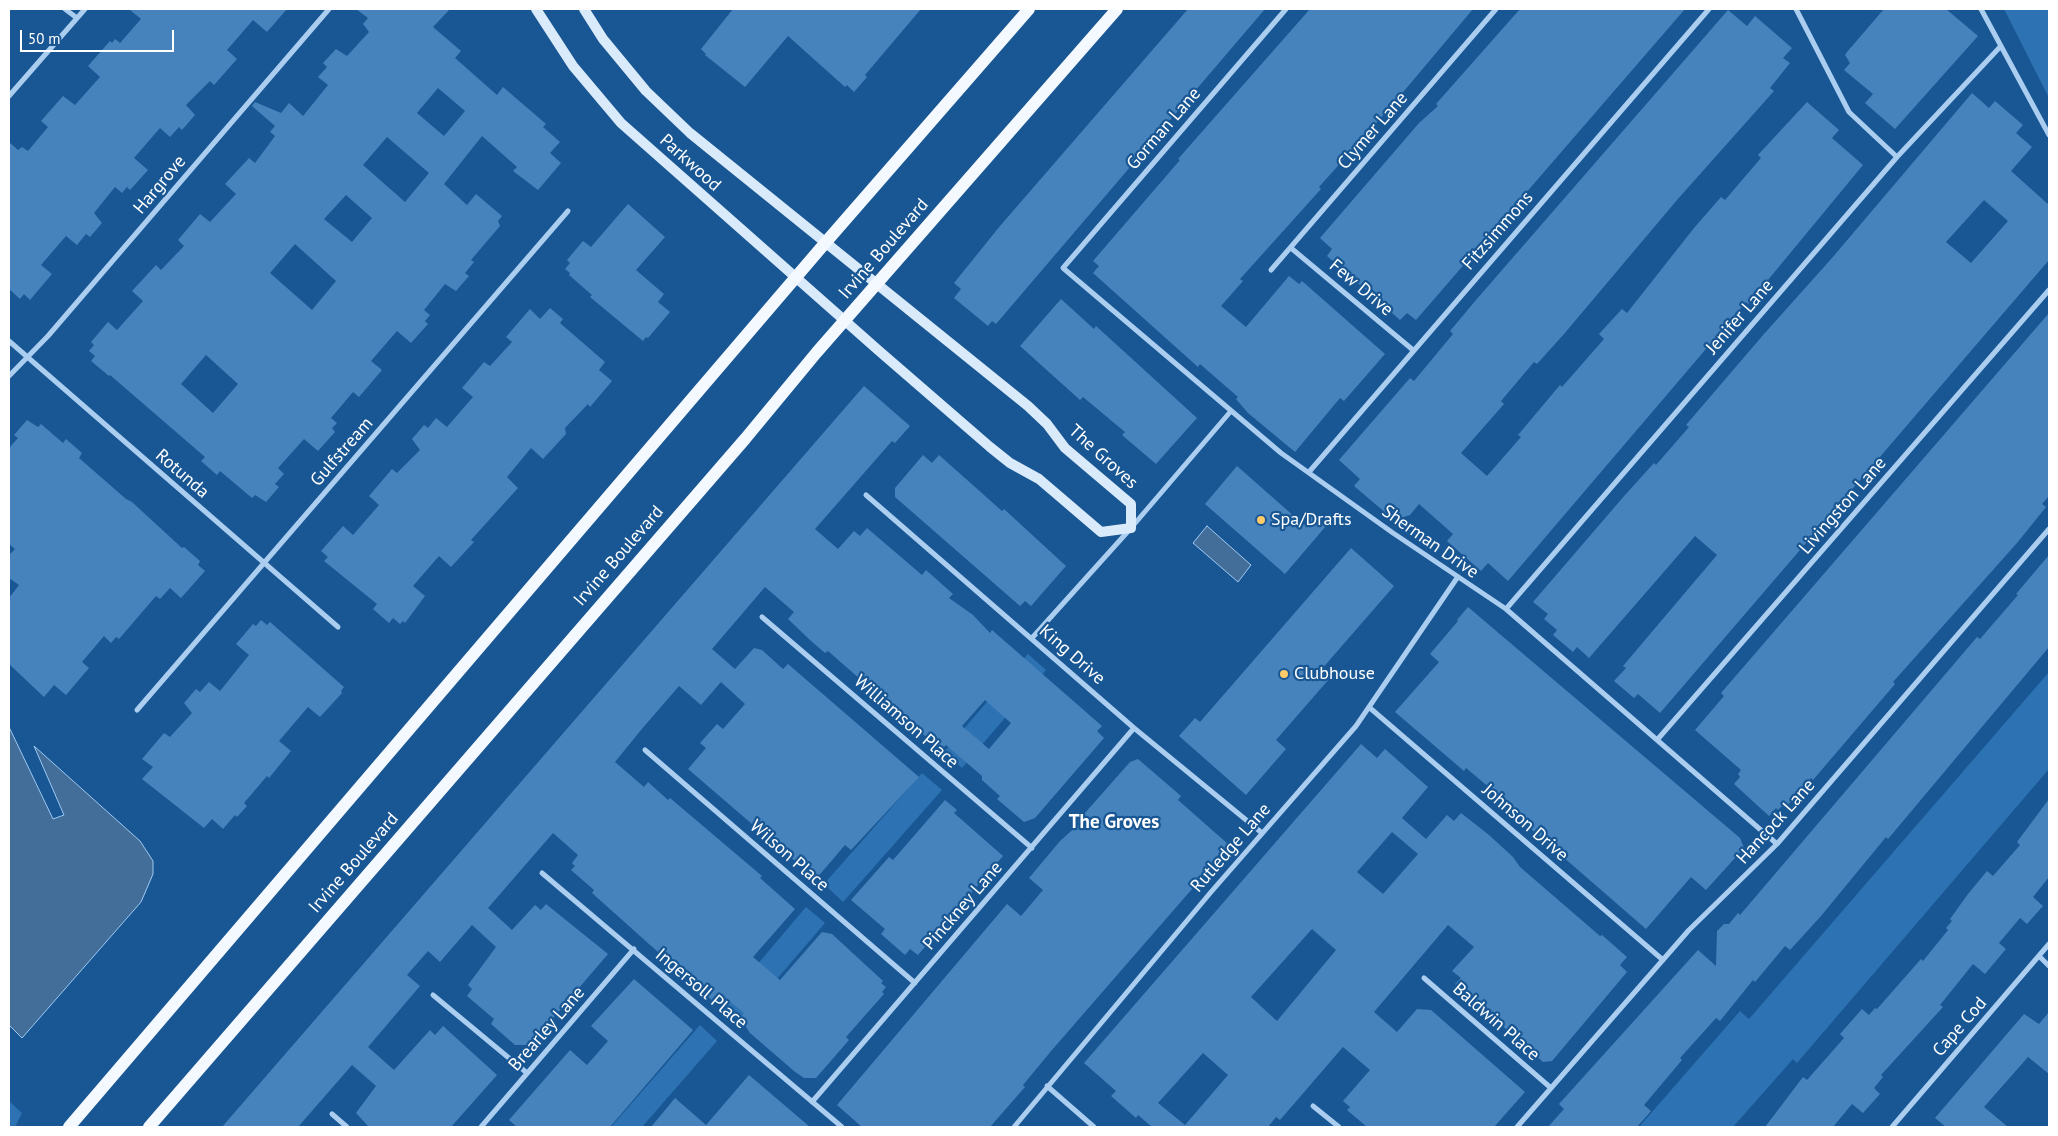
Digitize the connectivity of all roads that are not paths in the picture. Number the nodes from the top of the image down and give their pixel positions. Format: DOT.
graph roads {
  1 [pos="66,9"];
  2 [pos="85,9"];
  3 [pos="329,9"];
  4 [pos="536,9"];
  5 [pos="584,9"];
  6 [pos="1029,9"];
  7 [pos="1117,9"];
  8 [pos="1286,9"];
  9 [pos="1496,9"];
  10 [pos="1709,9"];
  11 [pos="1796,9"];
  12 [pos="1981,9"];
  13 [pos="76,18"];
  14 [pos="2000,47"];
  15 [pos="9,96"];
  16 [pos="2049,135"];
  17 [pos="1897,157"];
  18 [pos="568,212"];
  19 [pos="826,242"];
  20 [pos="1291,248"];
  21 [pos="1064,268"];
  22 [pos="1271,270"];
  23 [pos="797,277"];
  24 [pos="877,284"];
  25 [pos="2049,290"];
  26 [pos="845,320"];
  27 [pos="9,341"];
  28 [pos="1413,350"];
  29 [pos="27,357"];
  30 [pos="9,376"];
  31 [pos="1231,411"];
  32 [pos="1309,472"];
  33 [pos="866,495"];
  34 [pos="1131,528"];
  35 [pos="2049,529"];
  36 [pos="264,563"];
  37 [pos="1457,578"];
  38 [pos="1506,609"];
  39 [pos="762,617"];
  40 [pos="338,627"];
  41 [pos="1032,638"];
  42 [pos="1370,708"];
  43 [pos="137,710"];
  44 [pos="1134,728"];
  45 [pos="1657,740"];
  46 [pos="645,750"];
  47 [pos="1262,833"];
  48 [pos="1777,844"];
  49 [pos="1032,848"];
  50 [pos="542,873"];
  51 [pos="2049,944"];
  52 [pos="634,949"];
  53 [pos="2039,956"];
  54 [pos="1663,960"];
  55 [pos="2049,966"];
  56 [pos="1424,978"];
  57 [pos="915,983"];
  58 [pos="433,995"];
  59 [pos="527,1073"];
  60 [pos="1047,1086"];
  61 [pos="1551,1088"];
  62 [pos="812,1102"];
  63 [pos="1314,1106"];
  64 [pos="332,1114"];
  65 [pos="69,1127"];
  66 [pos="149,1127"];
  67 [pos="347,1127"];
  68 [pos="481,1127"];
  69 [pos="842,1127"];
  70 [pos="1014,1127"];
  71 [pos="1094,1127"];
  72 [pos="1339,1127"];
  73 [pos="1517,1127"];
  74 [pos="1892,1127"];
  1 -- 13 [label="street"];
  2 -- 13 [label="street"];
  3 -- 29 [label="street, Hargrove"];
  4 -- 23 [label="street, Parkwood"];
  5 -- 19 [label="street, Parkwood"];
  6 -- 19 [label="main road"];
  7 -- 24 [label="main road, Irvine Boulevard"];
  8 -- 21 [label="street, Gorman Lane"];
  9 -- 20 [label="street, Clymer Lane"];
  10 -- 28 [label="street, Fitzsimmons"];
  11 -- 17 [label="street"];
  12 -- 14 [label="street"];
  13 -- 15 [label="street"];
  14 -- 16 [label="street"];
  14 -- 17 [label="street, Jenifer Lane"];
  17 -- 38 [label="street, Jenifer Lane"];
  18 -- 36 [label="street, Gulfstream"];
  19 -- 23 [label="main road"];
  19 -- 24 [label="street, The Groves"];
  20 -- 22 [label="street, Clymer Lane"];
  20 -- 28 [label="street, Few Drive"];
  21 -- 31 [label="street, Sherman Drive"];
  23 -- 26 [label="street, Parkwood"];
  23 -- 65 [label="main road"];
  24 -- 26 [label="main road, Irvine Boulevard"];
  24 -- 34 [label="street, The Groves"];
  25 -- 45 [label="street, Livingston Lane"];
  26 -- 34 [label="street"];
  26 -- 66 [label="main road, Irvine Boulevard"];
  27 -- 29 [label="street, Rotunda"];
  28 -- 32 [label="street, Fitzsimmons"];
  29 -- 30 [label="street, Hargrove"];
  29 -- 36 [label="street, Rotunda"];
  31 -- 32 [label="street, Sherman Drive"];
  31 -- 34 [label="street"];
  32 -- 37 [label="street, Sherman Drive"];
  33 -- 41 [label="street, King Drive"];
  34 -- 41 [label="street"];
  35 -- 48 [label="street, Hancock Lane"];
  36 -- 40 [label="street, Rotunda"];
  36 -- 43 [label="street, Gulfstream"];
  37 -- 38 [label="street, Sherman Drive"];
  37 -- 42 [label="street, Rutledge Lane"];
  38 -- 45 [label="street, Sherman Drive"];
  39 -- 49 [label="street, Williamson Place"];
  41 -- 44 [label="street, King Drive"];
  42 -- 47 [label="street, Rutledge Lane"];
  42 -- 54 [label="street, Johnson Drive"];
  44 -- 47 [label="street, King Drive"];
  44 -- 49 [label="street, Pinckney Lane"];
  45 -- 48 [label="street, Sherman Drive"];
  46 -- 57 [label="street, Wilson Place"];
  47 -- 60 [label="street, Rutledge Lane"];
  48 -- 54 [label="street, Hancock Lane"];
  49 -- 57 [label="street, Pinckney Lane"];
  50 -- 52 [label="street, Ingersoll Place"];
  51 -- 53 [label="street, Cape Cod"];
  52 -- 59 [label="street, Brearley Lane"];
  52 -- 62 [label="street, Ingersoll Place"];
  53 -- 55 [label="street"];
  53 -- 74 [label="street, Cape Cod"];
  54 -- 61 [label="street, Hancock Lane"];
  56 -- 61 [label="street, Baldwin Place"];
  57 -- 62 [label="street, Pinckney Lane"];
  58 -- 59 [label="street"];
  59 -- 68 [label="street, Brearley Lane"];
  60 -- 70 [label="street, Rutledge Lane"];
  60 -- 71 [label="street"];
  61 -- 73 [label="street, Hancock Lane"];
  62 -- 69 [label="street, Ingersoll Place"];
  63 -- 72 [label="street"];
  64 -- 67 [label="street"];
}
